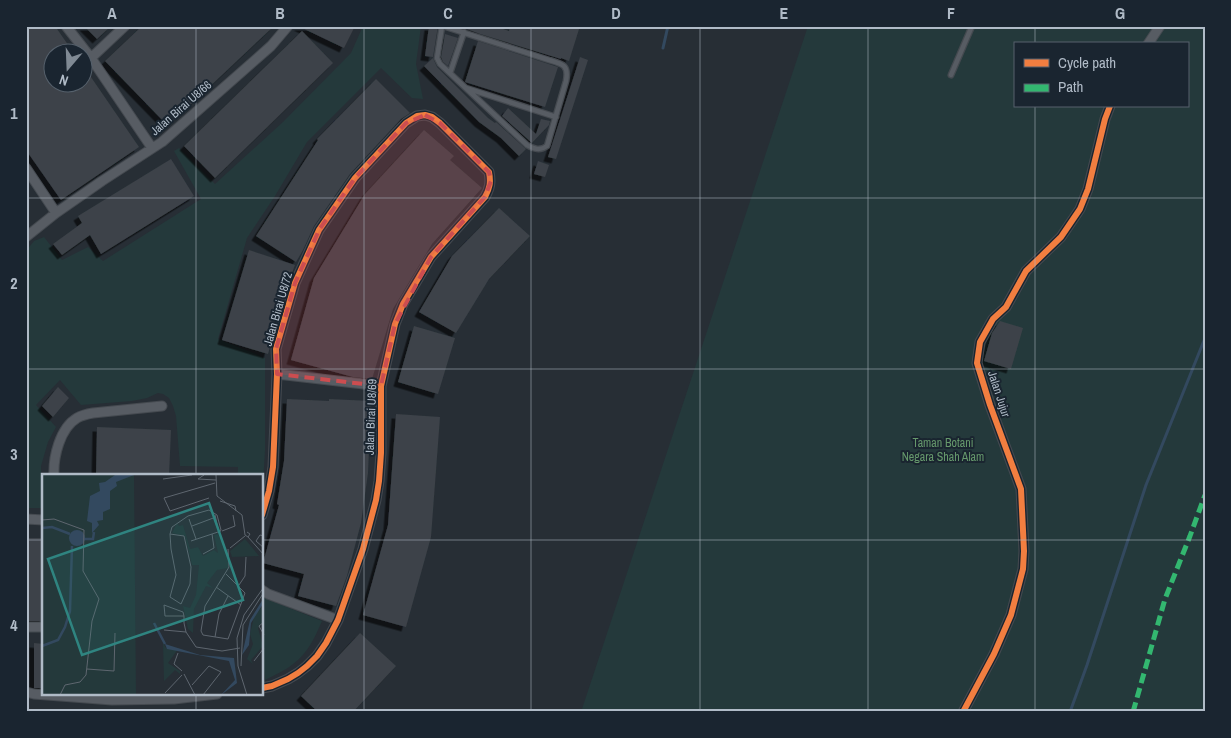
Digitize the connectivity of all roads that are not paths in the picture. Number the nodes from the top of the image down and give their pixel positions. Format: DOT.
graph roads {
  1 [pos="66,26"];
  2 [pos="124,26"];
  3 [pos="288,26"];
  4 [pos="442,26"];
  5 [pos="972,26"];
  6 [pos="1160,26"];
  7 [pos="464,32"];
  8 [pos="78,42"];
  9 [pos="1149,42"];
  10 [pos="92,57"];
  11 [pos="92,59"];
  12 [pos="450,73"];
  13 [pos="952,75"];
  14 [pos="465,88"];
  15 [pos="1109,108"];
  16 [pos="556,117"];
  17 [pos="463,146"];
  18 [pos="152,148"];
  19 [pos="26,168"];
  20 [pos="56,213"];
  21 [pos="26,237"];
  22 [pos="277,374"];
  23 [pos="381,386"];
  24 [pos="162,406"];
  25 [pos="54,474"];
  26 [pos="264,508"];
  27 [pos="26,519"];
  28 [pos="42,520"];
  29 [pos="264,591"];
  30 [pos="338,620"];
  31 [pos="26,627"];
  32 [pos="42,627"];
  33 [pos="264,688"];
  34 [pos="26,692"];
  35 [pos="42,695"];
  36 [pos="60,696"];
  37 [pos="196,696"];
  38 [pos="963,712"];
  1 -- 8 [label="street"];
  2 -- 10 [label="street"];
  3 -- 18 [label="street, Jalan Birai U8/66"];
  4 -- 7 [label="lane"];
  4 -- 12 [label="lane"];
  5 -- 13 [label="lane"];
  6 -- 9 [label="street"];
  7 -- 12 [label="lane"];
  7 -- 16 [label="lane"];
  11 -- 18 [label="street"];
  12 -- 14 [label="lane"];
  14 -- 16 [label="lane"];
  14 -- 16 [label="lane"];
  15 -- 38 [label="street, Jalan Jujur"];
  17 -- 22 [label="street, Jalan Birai U8/72"];
  17 -- 23 [label="street, Jalan Birai U8/69"];
  18 -- 20 [label="street, Jalan Birai U8/66"];
  19 -- 20 [label="street"];
  20 -- 21 [label="street, Jalan Birai U8/66"];
  22 -- 23 [label="street"];
  22 -- 26 [label="street, Jalan Birai U8/72"];
  23 -- 30 [label="street, Jalan Birai U8/69"];
  24 -- 25 [label="street"];
  27 -- 28 [label="street"];
  29 -- 30 [label="street"];
  30 -- 33 [label="street, Jalan Birai U8/69"];
  31 -- 32 [label="street"];
  34 -- 35 [label="street"];
  36 -- 37 [label="street"];
}
